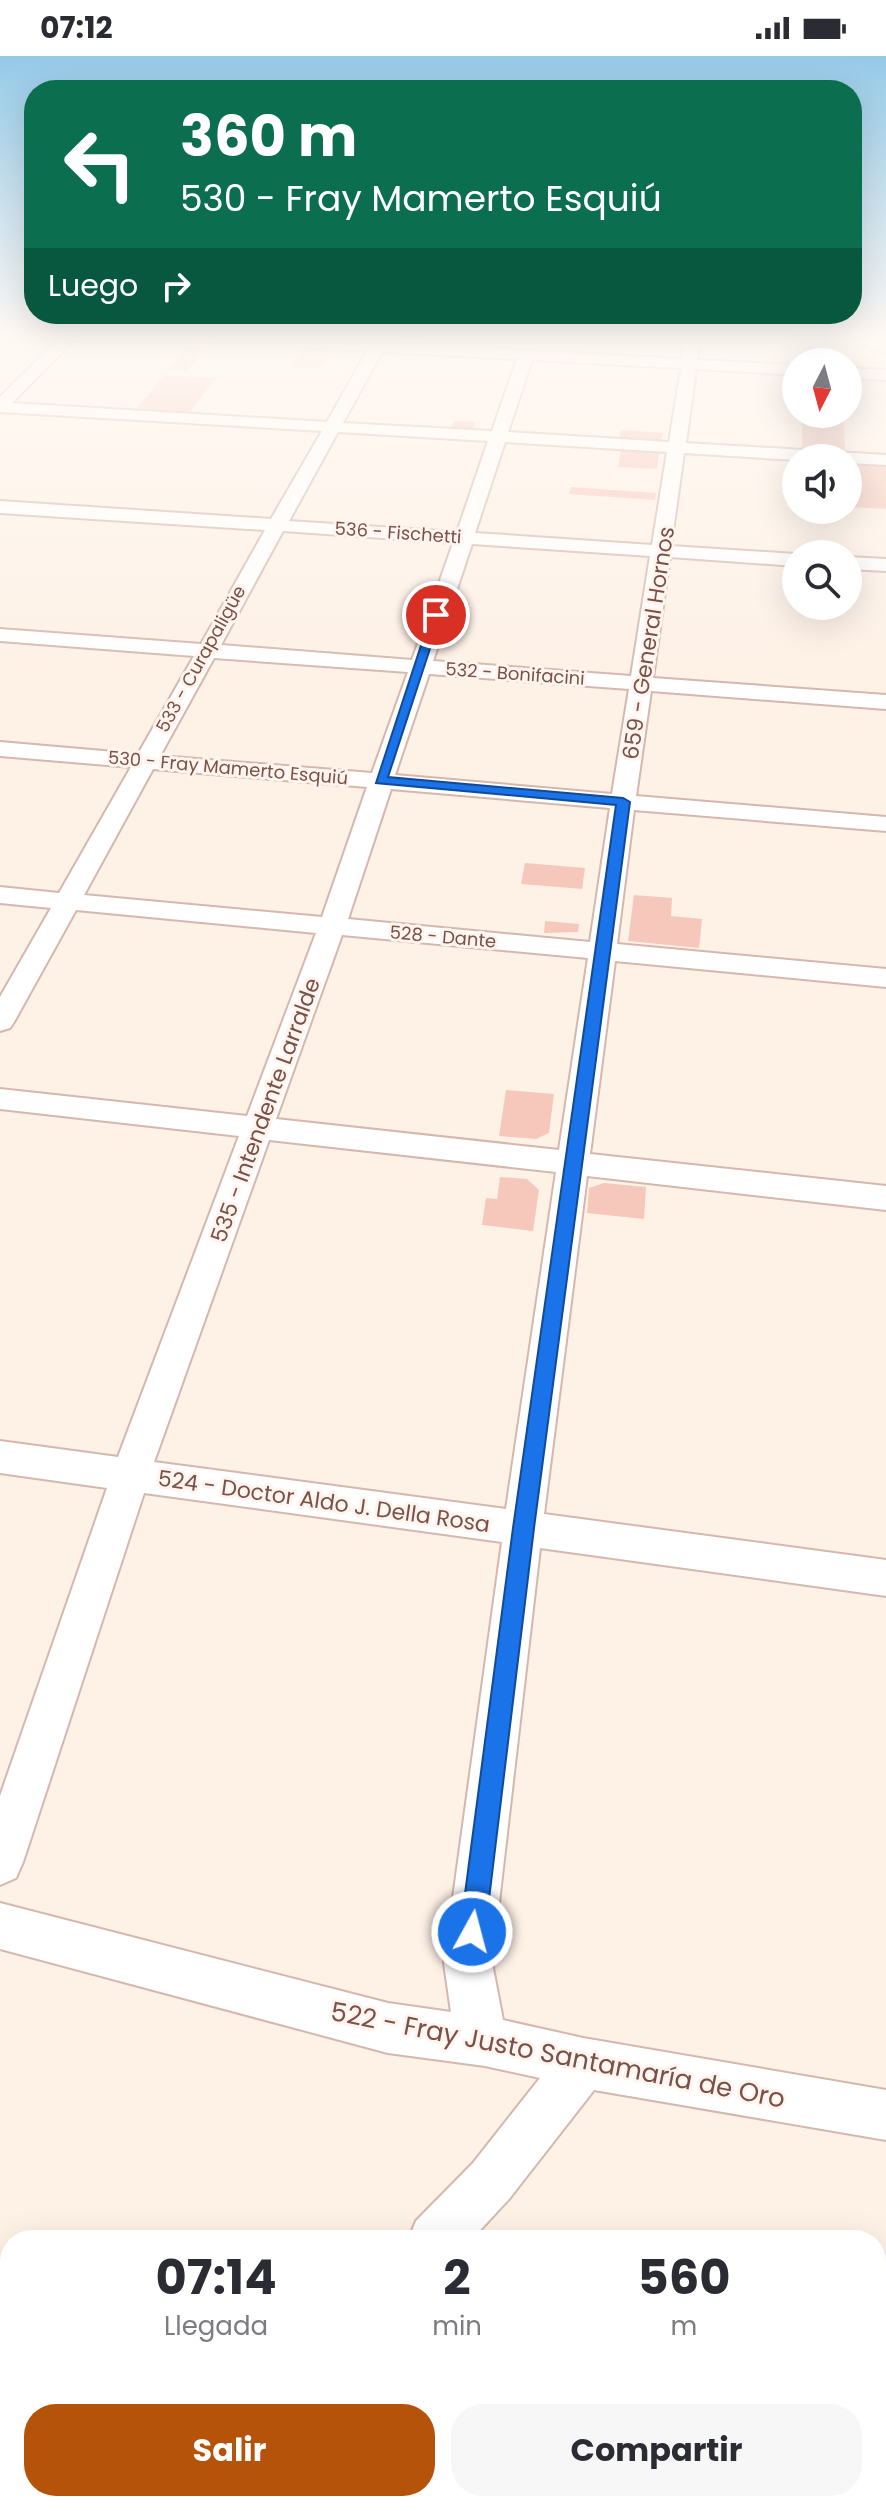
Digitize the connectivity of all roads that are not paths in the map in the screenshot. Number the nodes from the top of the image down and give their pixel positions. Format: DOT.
graph roads {
  1 [pos="318,453"];
  2 [pos="492,453"];
  3 [pos="661,453"];
  4 [pos="676,453"];
  5 [pos="676,456"];
  6 [pos="886,460"];
  7 [pos="0,507"];
  8 [pos="277,525"];
  9 [pos="462,537"];
  10 [pos="663,551"];
  11 [pos="782,559"];
  12 [pos="862,564"];
  13 [pos="886,565"];
  14 [pos="0,635"];
  15 [pos="205,651"];
  16 [pos="419,667"];
  17 [pos="641,683"];
  18 [pos="886,702"];
  19 [pos="0,749"];
  20 [pos="144,761"];
  21 [pos="380,780"];
  22 [pos="623,802"];
  23 [pos="886,824"];
  24 [pos="0,895"];
  25 [pos="68,900"];
  26 [pos="332,926"];
  27 [pos="603,952"];
  28 [pos="886,978"];
  29 [pos="0,1022"];
  30 [pos="0,1099"];
  31 [pos="258,1129"];
  32 [pos="574,1162"];
  33 [pos="886,1198"];
  34 [pos="0,1457"];
  35 [pos="131,1474"];
  36 [pos="523,1528"];
  37 [pos="886,1578"];
  38 [pos="0,1862"];
  39 [pos="0,1926"];
  40 [pos="485,2041"];
  41 [pos="583,2063"];
  42 [pos="886,2115"];
  43 [pos="444,2230"];
  1 -- 8 [label="street, 533 - Curapaligüe"];
  2 -- 9 [label="street, 535 - Intendente Larralde"];
  3 -- 5 [label="street"];
  4 -- 5 [label="street, 659 - General Hornos"];
  5 -- 6 [label="street"];
  5 -- 10 [label="street, 659 - General Hornos"];
  7 -- 8 [label="street, 536 - Fischetti"];
  8 -- 9 [label="street, 536 - Fischetti"];
  8 -- 15 [label="street, 533 - Curapaligüe"];
  9 -- 10 [label="street, 536 - Fischetti"];
  9 -- 16 [label="street, 535 - Intendente Larralde"];
  10 -- 11 [label="street, 536 - Fischetti"];
  10 -- 17 [label="street, 659 - General Hornos"];
  12 -- 13 [label="street"];
  14 -- 15 [label="street, 532 - Bonifacini"];
  15 -- 16 [label="street, 532 - Bonifacini"];
  15 -- 20 [label="street, 533 - Curapaligüe"];
  16 -- 17 [label="street, 532 - Bonifacini"];
  16 -- 21 [label="street, 535 - Intendente Larralde"];
  17 -- 18 [label="street, 532 - Bonifacini"];
  17 -- 22 [label="street, 659 - General Hornos"];
  19 -- 20 [label="street, 530 - Fray Mamerto Esquiú"];
  20 -- 21 [label="street, 530 - Fray Mamerto Esquiú"];
  20 -- 25 [label="street, 533 - Curapaligüe"];
  21 -- 22 [label="street, 530 - Fray Mamerto Esquiú"];
  21 -- 26 [label="street, 535 - Intendente Larralde"];
  22 -- 23 [label="street, 530 - Fray Mamerto Esquiú"];
  22 -- 27 [label="street, 659 - General Hornos"];
  24 -- 25 [label="street, 528 - Dante"];
  25 -- 26 [label="street, 528 - Dante"];
  25 -- 29 [label="street, 533 - Curapaligüe"];
  26 -- 27 [label="street, 528 - Dante"];
  26 -- 31 [label="street, 535 - Intendente Larralde"];
  27 -- 28 [label="street, 528 - Dante"];
  27 -- 32 [label="street, 659 - General Hornos"];
  30 -- 31 [label="street"];
  31 -- 32 [label="street"];
  31 -- 35 [label="street, 535 - Intendente Larralde"];
  32 -- 33 [label="street"];
  32 -- 36 [label="street, 659 - General Hornos"];
  34 -- 35 [label="street, 524 - Doctor Aldo J. Della Rosa"];
  35 -- 36 [label="street, 524 - Doctor Aldo J. Della Rosa"];
  35 -- 38 [label="street, 535 - Intendente Larralde"];
  36 -- 37 [label="street, 524 - Doctor Aldo J. Della Rosa"];
  36 -- 40 [label="street, 659 - General Hornos"];
  39 -- 40 [label="street, 522 - Fray Justo Santamaría de Oro"];
  40 -- 41 [label="street, 522 - Fray Justo Santamaría de Oro"];
  41 -- 42 [label="street, 522 - Fray Justo Santamaría de Oro"];
  41 -- 43 [label="street"];
}
